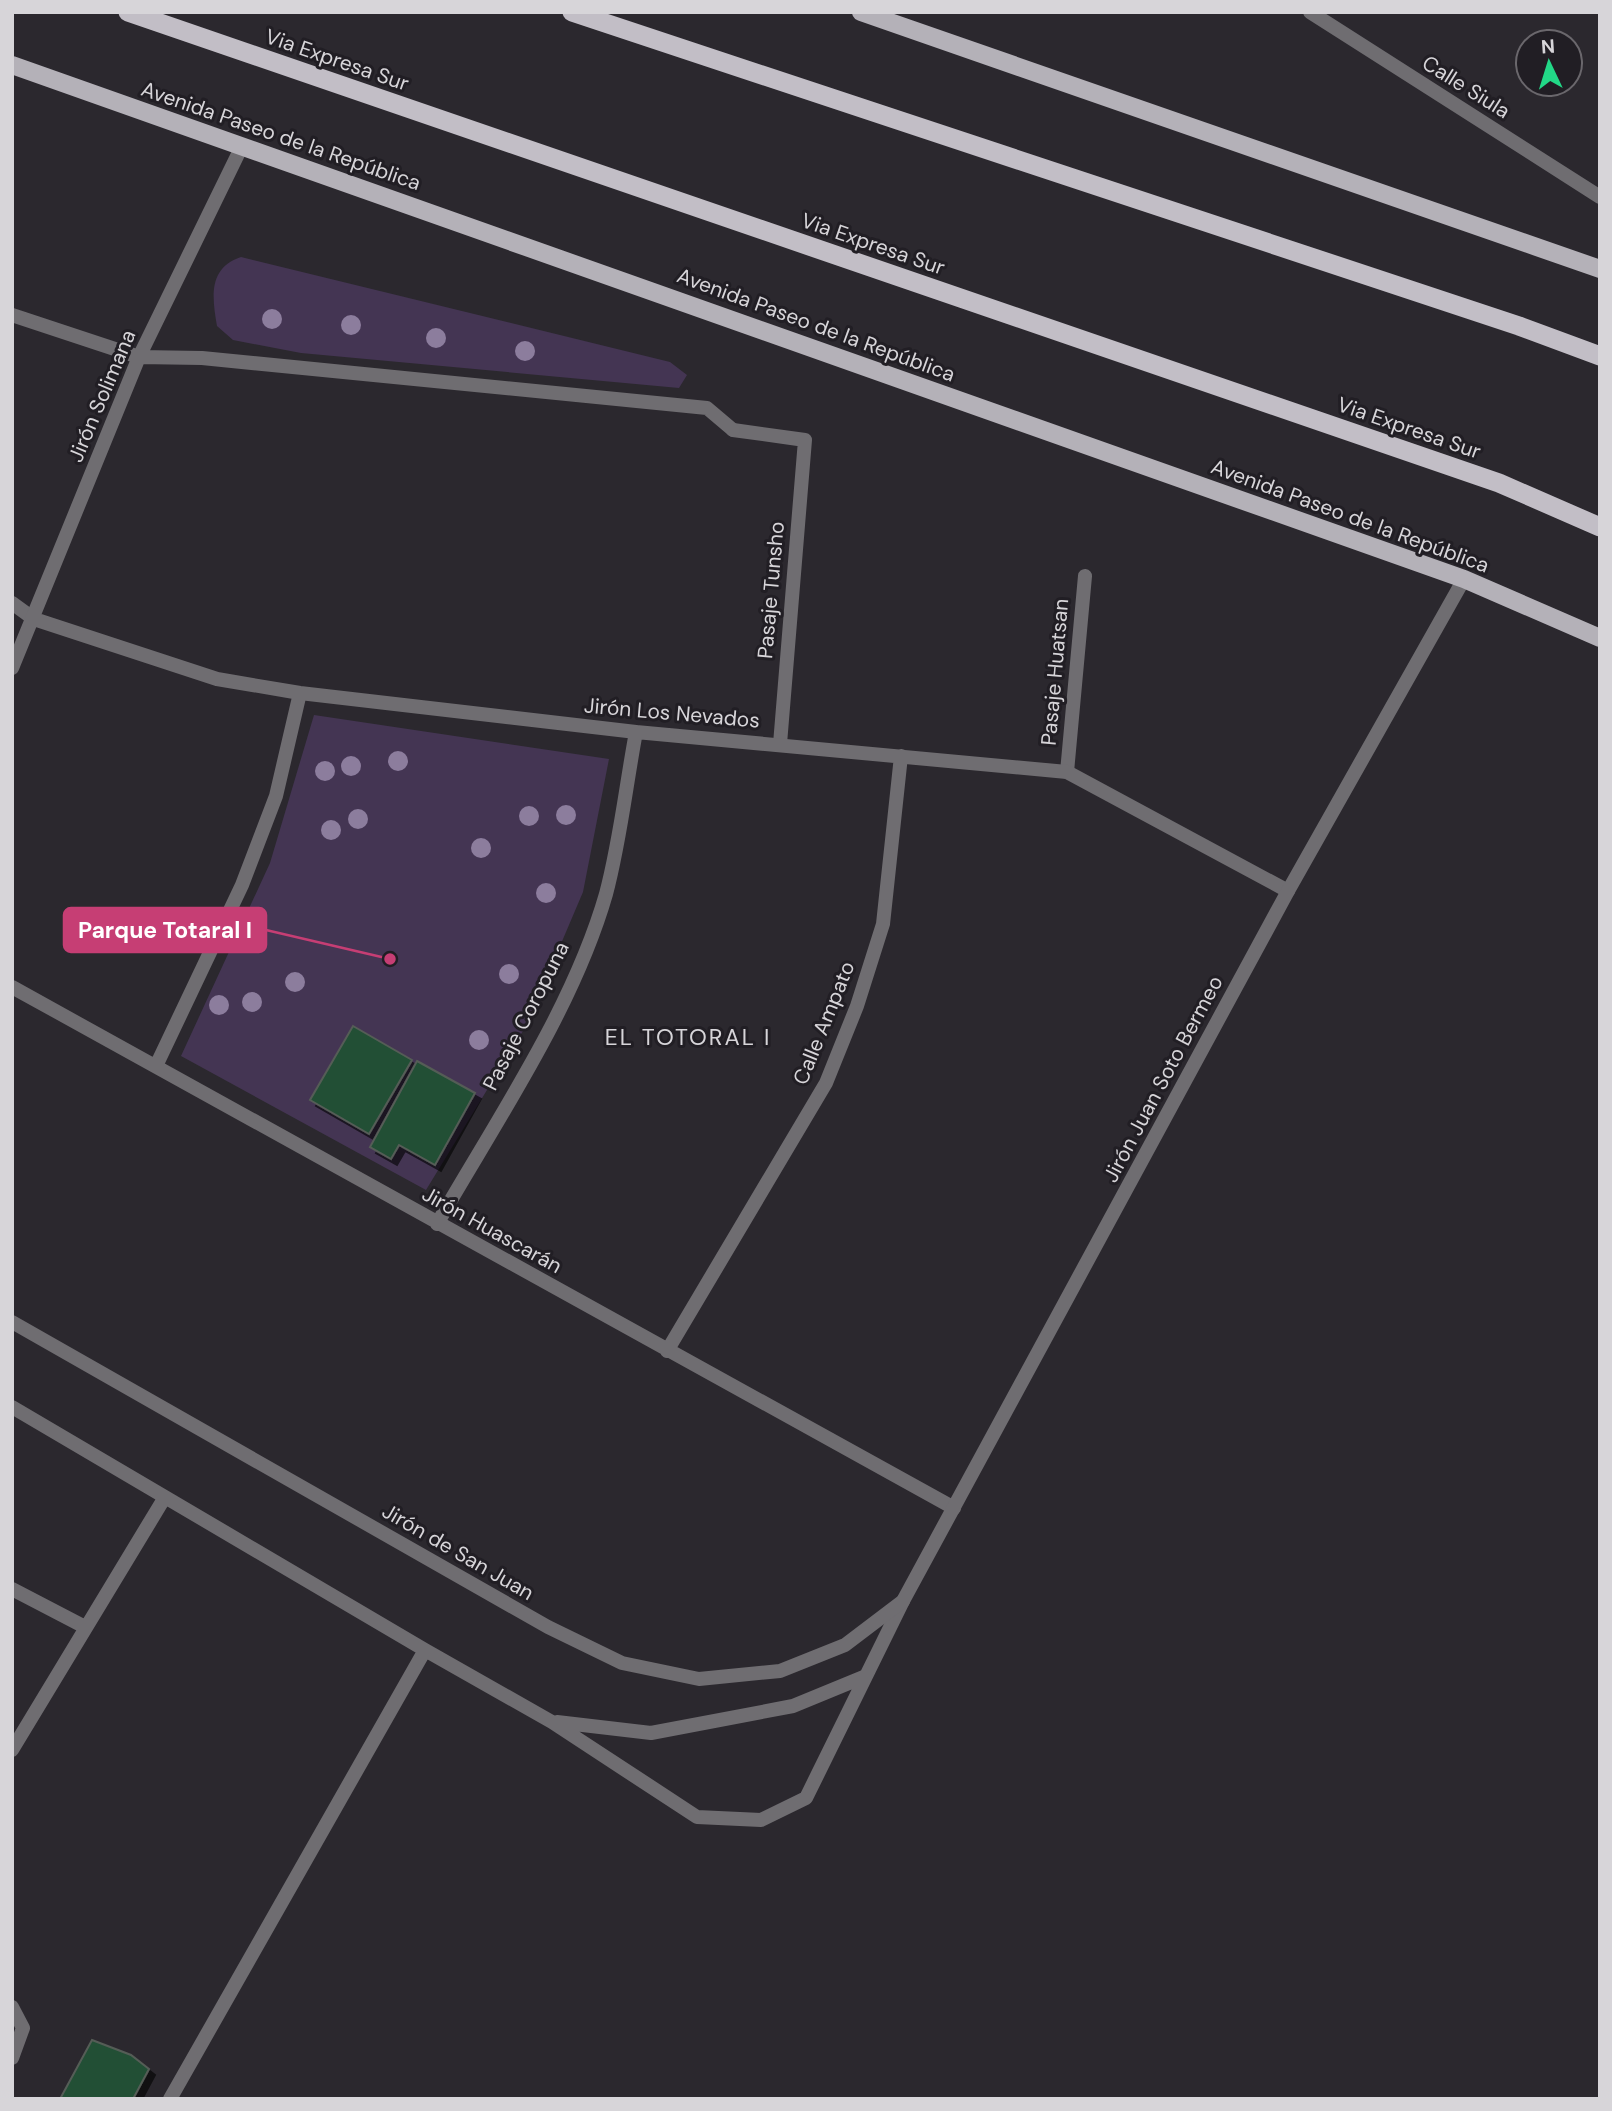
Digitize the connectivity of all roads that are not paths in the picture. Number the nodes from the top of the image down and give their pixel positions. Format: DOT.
graph roads {
  1 [pos="128,12"];
  2 [pos="572,12"];
  3 [pos="861,12"];
  4 [pos="1310,12"];
  5 [pos="12,65"];
  6 [pos="242,146"];
  7 [pos="1600,197"];
  8 [pos="1600,269"];
  9 [pos="12,315"];
  10 [pos="1600,356"];
  11 [pos="139,357"];
  12 [pos="1600,527"];
  13 [pos="1085,576"];
  14 [pos="1464,579"];
  15 [pos="12,603"];
  16 [pos="34,619"];
  17 [pos="1600,638"];
  18 [pos="12,668"];
  19 [pos="300,693"];
  20 [pos="636,732"];
  21 [pos="780,744"];
  22 [pos="901,757"];
  23 [pos="1068,772"];
  24 [pos="1288,891"];
  25 [pos="12,987"];
  26 [pos="156,1066"];
  27 [pos="437,1224"];
  28 [pos="12,1322"];
  29 [pos="667,1351"];
  30 [pos="12,1407"];
  31 [pos="165,1497"];
  32 [pos="954,1508"];
  33 [pos="12,1589"];
  34 [pos="903,1601"];
  35 [pos="85,1627"];
  36 [pos="425,1650"];
  37 [pos="866,1676"];
  38 [pos="552,1722"];
  39 [pos="12,1750"];
  40 [pos="12,2007"];
  41 [pos="12,2058"];
  42 [pos="170,2099"];
  1 -- 12 [label="highway, Via Expresa Sur"];
  2 -- 10 [label="highway"];
  3 -- 8 [label="main road"];
  4 -- 7 [label="street, Calle Siula"];
  5 -- 6 [label="main road, Avenida Paseo de la República"];
  6 -- 11 [label="street, Jirón Solimana"];
  6 -- 14 [label="main road, Avenida Paseo de la República"];
  9 -- 11 [label="street"];
  11 -- 16 [label="street, Jirón Solimana"];
  11 -- 21 [label="street, Pasaje Tunsho"];
  13 -- 23 [label="street, Pasaje Huatsan"];
  14 -- 17 [label="main road, Avenida Paseo de la República"];
  14 -- 24 [label="street, Jirón Juan Soto Bermeo"];
  15 -- 16 [label="street, Jirón Los Nevados"];
  16 -- 18 [label="street, Jirón Solimana"];
  16 -- 19 [label="street, Jirón Los Nevados"];
  19 -- 20 [label="street, Jirón Los Nevados"];
  19 -- 26 [label="street"];
  20 -- 21 [label="street, Jirón Los Nevados"];
  20 -- 27 [label="street, Pasaje Coropuna"];
  21 -- 22 [label="street, Jirón Los Nevados"];
  22 -- 23 [label="street, Jirón Los Nevados"];
  22 -- 29 [label="street, Calle Ampato"];
  23 -- 24 [label="street, Jirón Los Nevados"];
  24 -- 32 [label="street, Jirón Juan Soto Bermeo"];
  25 -- 26 [label="street, Jirón Huascarán"];
  26 -- 27 [label="street, Jirón Huascarán"];
  27 -- 29 [label="street, Jirón Huascarán"];
  28 -- 34 [label="street, Jirón de San Juan"];
  29 -- 32 [label="street, Jirón Huascarán"];
  30 -- 31 [label="street, Jirón Juan Soto Bermeo"];
  31 -- 35 [label="street"];
  31 -- 36 [label="street, Jirón Juan Soto Bermeo"];
  32 -- 34 [label="street, Jirón Juan Soto Bermeo"];
  33 -- 35 [label="street"];
  34 -- 37 [label="street, Jirón Juan Soto Bermeo"];
  35 -- 39 [label="street"];
  36 -- 38 [label="street, Jirón Juan Soto Bermeo"];
  36 -- 42 [label="street"];
  37 -- 38 [label="street"];
  37 -- 38 [label="street, Jirón Juan Soto Bermeo"];
  40 -- 41 [label="street"];
}
